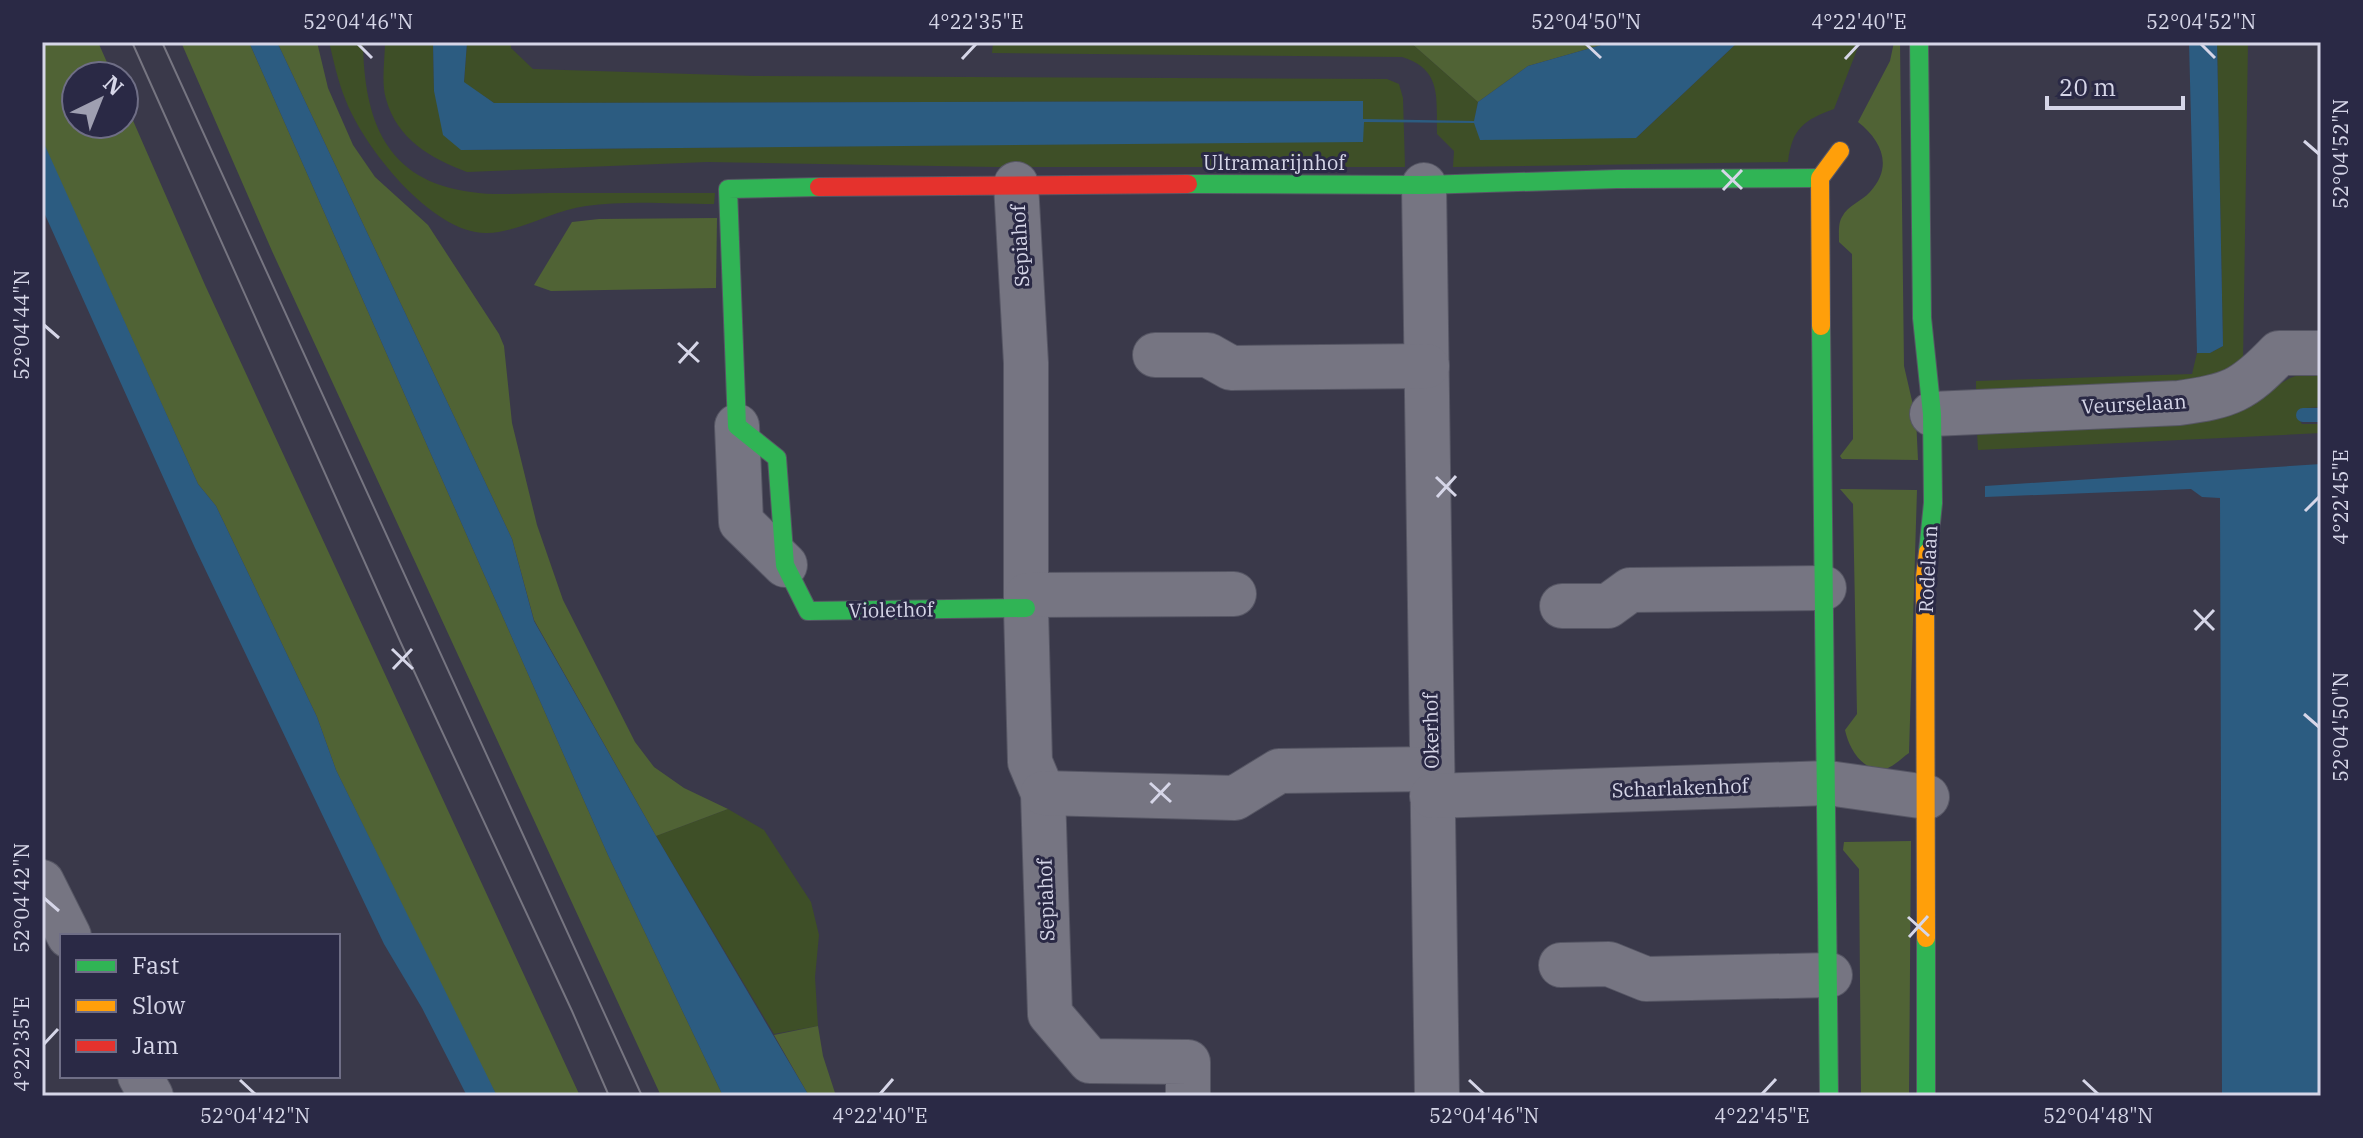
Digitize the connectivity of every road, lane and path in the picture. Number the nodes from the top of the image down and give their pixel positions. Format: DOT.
graph roads {
  1 [pos="1919,42"];
  2 [pos="1840,151"];
  3 [pos="1820,178"];
  4 [pos="1016,184"];
  5 [pos="1424,185"];
  6 [pos="728,189"];
  7 [pos="2321,353"];
  8 [pos="1155,355"];
  9 [pos="1427,366"];
  10 [pos="1932,414"];
  11 [pos="737,426"];
  12 [pos="785,565"];
  13 [pos="1824,588"];
  14 [pos="1234,594"];
  15 [pos="1026,602"];
  16 [pos="1562,606"];
  17 [pos="1432,783"];
  18 [pos="1828,783"];
  19 [pos="1043,793"];
  20 [pos="1927,797"];
  21 [pos="42,882"];
  22 [pos="68,934"];
  23 [pos="1561,965"];
  24 [pos="1830,975"];
  25 [pos="141,1078"];
  26 [pos="151,1096"];
  27 [pos="1188,1096"];
  28 [pos="1437,1096"];
  29 [pos="1829,1096"];
  30 [pos="1926,1096"];
  1 -- 10 [label="street, Rodelaan"];
  2 -- 3 [label="street"];
  3 -- 5 [label="street, Ultramarijnhof"];
  3 -- 13 [label="street"];
  4 -- 5 [label="street, Ultramarijnhof"];
  4 -- 6 [label="street, Ultramarijnhof"];
  4 -- 15 [label="street, Sepiahof"];
  5 -- 9 [label="street, Okerhof"];
  6 -- 11 [label="street, Violethof"];
  7 -- 10 [label="street, Veurselaan"];
  8 -- 9 [label="street"];
  9 -- 17 [label="street, Okerhof"];
  10 -- 20 [label="street, Rodelaan"];
  11 -- 12 [label="street, Violethof"];
  12 -- 15 [label="street, Violethof"];
  13 -- 16 [label="street"];
  13 -- 18 [label="street"];
  14 -- 15 [label="street"];
  15 -- 19 [label="street, Sepiahof"];
  17 -- 18 [label="street, Scharlakenhof"];
  17 -- 19 [label="street, Scharlakenhof"];
  17 -- 28 [label="street, Okerhof"];
  18 -- 20 [label="street, Scharlakenhof"];
  18 -- 24 [label="street"];
  19 -- 27 [label="street, Sepiahof"];
  20 -- 30 [label="street, Rodelaan"];
  21 -- 22 [label="street"];
  23 -- 24 [label="street"];
  24 -- 29 [label="street"];
  25 -- 26 [label="street"];
}
